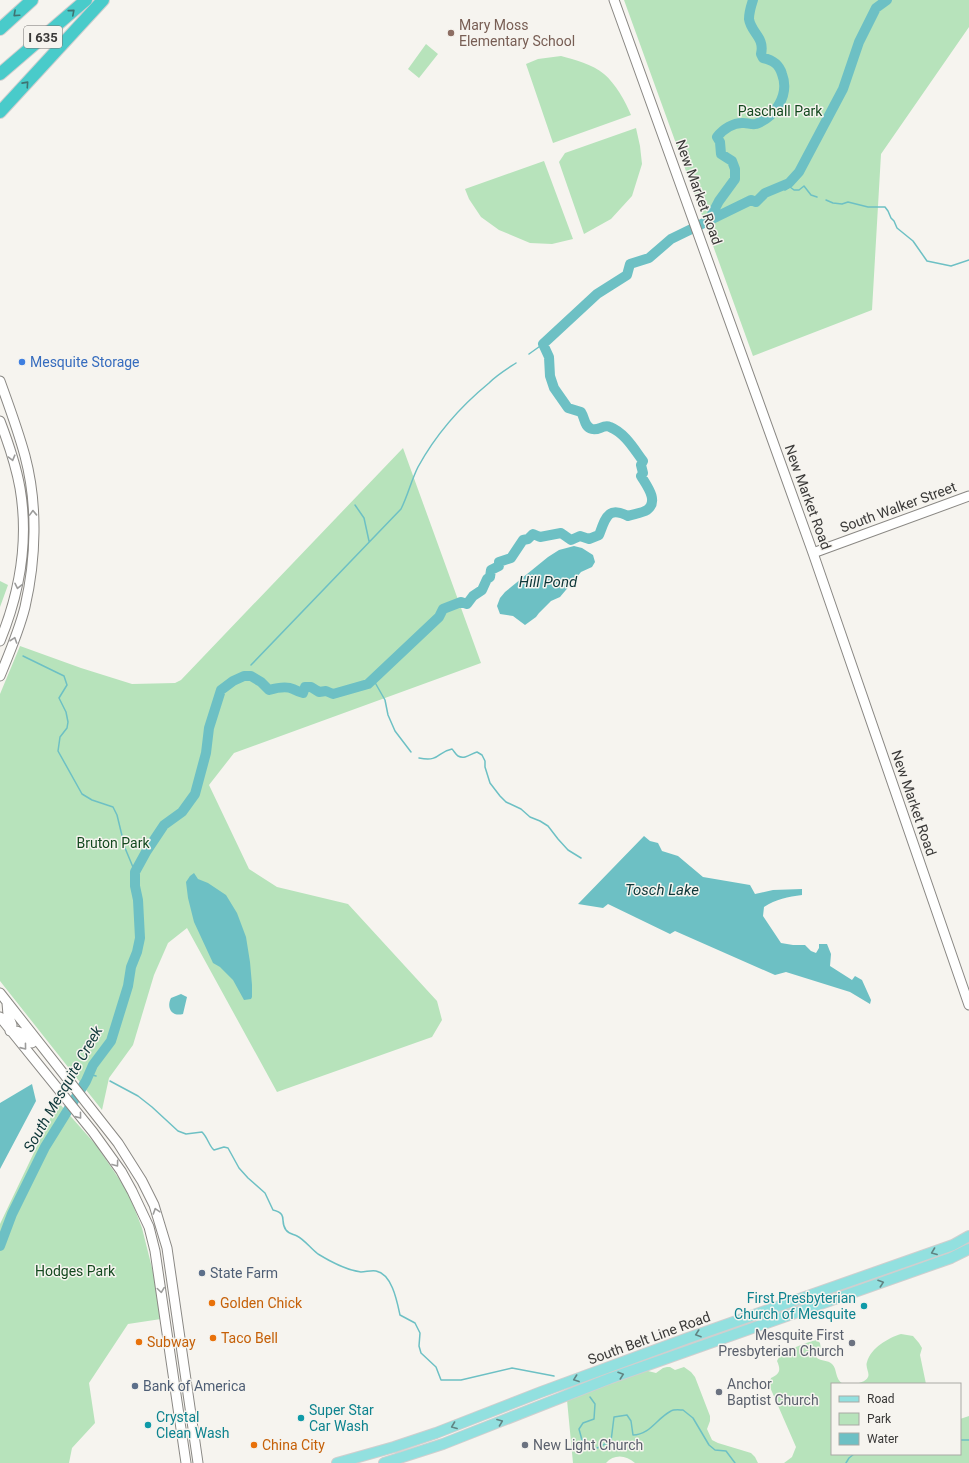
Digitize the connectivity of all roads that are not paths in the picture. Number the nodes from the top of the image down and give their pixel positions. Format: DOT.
graph roads {
  1 [pos="32,0"];
  2 [pos="86,0"];
  3 [pos="104,0"];
  4 [pos="614,0"];
  5 [pos="0,29"];
  6 [pos="0,74"];
  7 [pos="0,112"];
  8 [pos="0,381"];
  9 [pos="0,421"];
  10 [pos="969,496"];
  11 [pos="813,553"];
  12 [pos="0,641"];
  13 [pos="0,676"];
  14 [pos="0,993"];
  15 [pos="7,1003"];
  16 [pos="969,1005"];
  17 [pos="0,1017"];
  18 [pos="10,1031"];
  19 [pos="39,1044"];
  20 [pos="968,1238"];
  21 [pos="168,1248"];
  22 [pos="969,1249"];
  23 [pos="155,1251"];
  24 [pos="894,1266"];
  25 [pos="897,1277"];
  26 [pos="856,1279"];
  27 [pos="860,1291"];
  28 [pos="713,1329"];
  29 [pos="717,1341"];
  30 [pos="183,1366"];
  31 [pos="172,1368"];
  32 [pos="521,1400"];
  33 [pos="525,1412"];
  34 [pos="186,1463"];
  35 [pos="198,1463"];
  36 [pos="337,1463"];
  37 [pos="384,1463"];
  1 -- 5 [label="highway, I 635, one-way"];
  6 -- 2 [label="highway, I 635, one-way"];
  7 -- 3 [label="highway, one-way"];
  4 -- 11 [label="main road, New Market Road"];
  13 -- 8 [label="main road, one-way"];
  9 -- 12 [label="main road, one-way"];
  10 -- 11 [label="main road, South Walker Street"];
  11 -- 16 [label="main road, New Market Road"];
  14 -- 15 [label="main road"];
  15 -- 18 [label="main road"];
  15 -- 19 [label="main road"];
  17 -- 18 [label="main road"];
  18 -- 19 [label="main road"];
  18 -- 23 [label="main road, one-way"];
  21 -- 19 [label="main road, one-way"];
  20 -- 24 [label="main road, South Belt Line Road, one-way"];
  21 -- 23 [label="main road"];
  21 -- 30 [label="main road"];
  22 -- 25 [label="main road, South Belt Line Road"];
  23 -- 31 [label="main road, one-way"];
  24 -- 25 [label="main road"];
  24 -- 26 [label="main road, South Belt Line Road"];
  27 -- 25 [label="main road, South Belt Line Road, one-way"];
  26 -- 27 [label="main road"];
  26 -- 28 [label="main road, South Belt Line Road"];
  27 -- 29 [label="main road, South Belt Line Road"];
  28 -- 29 [label="main road"];
  28 -- 32 [label="main road, South Belt Line Road, one-way"];
  33 -- 29 [label="main road, South Belt Line Road, one-way"];
  30 -- 31 [label="main road"];
  30 -- 35 [label="main road"];
  31 -- 34 [label="main road"];
  32 -- 33 [label="main road"];
  32 -- 36 [label="main road, South Belt Line Road, one-way"];
  37 -- 33 [label="main road, South Belt Line Road, one-way"];
}
